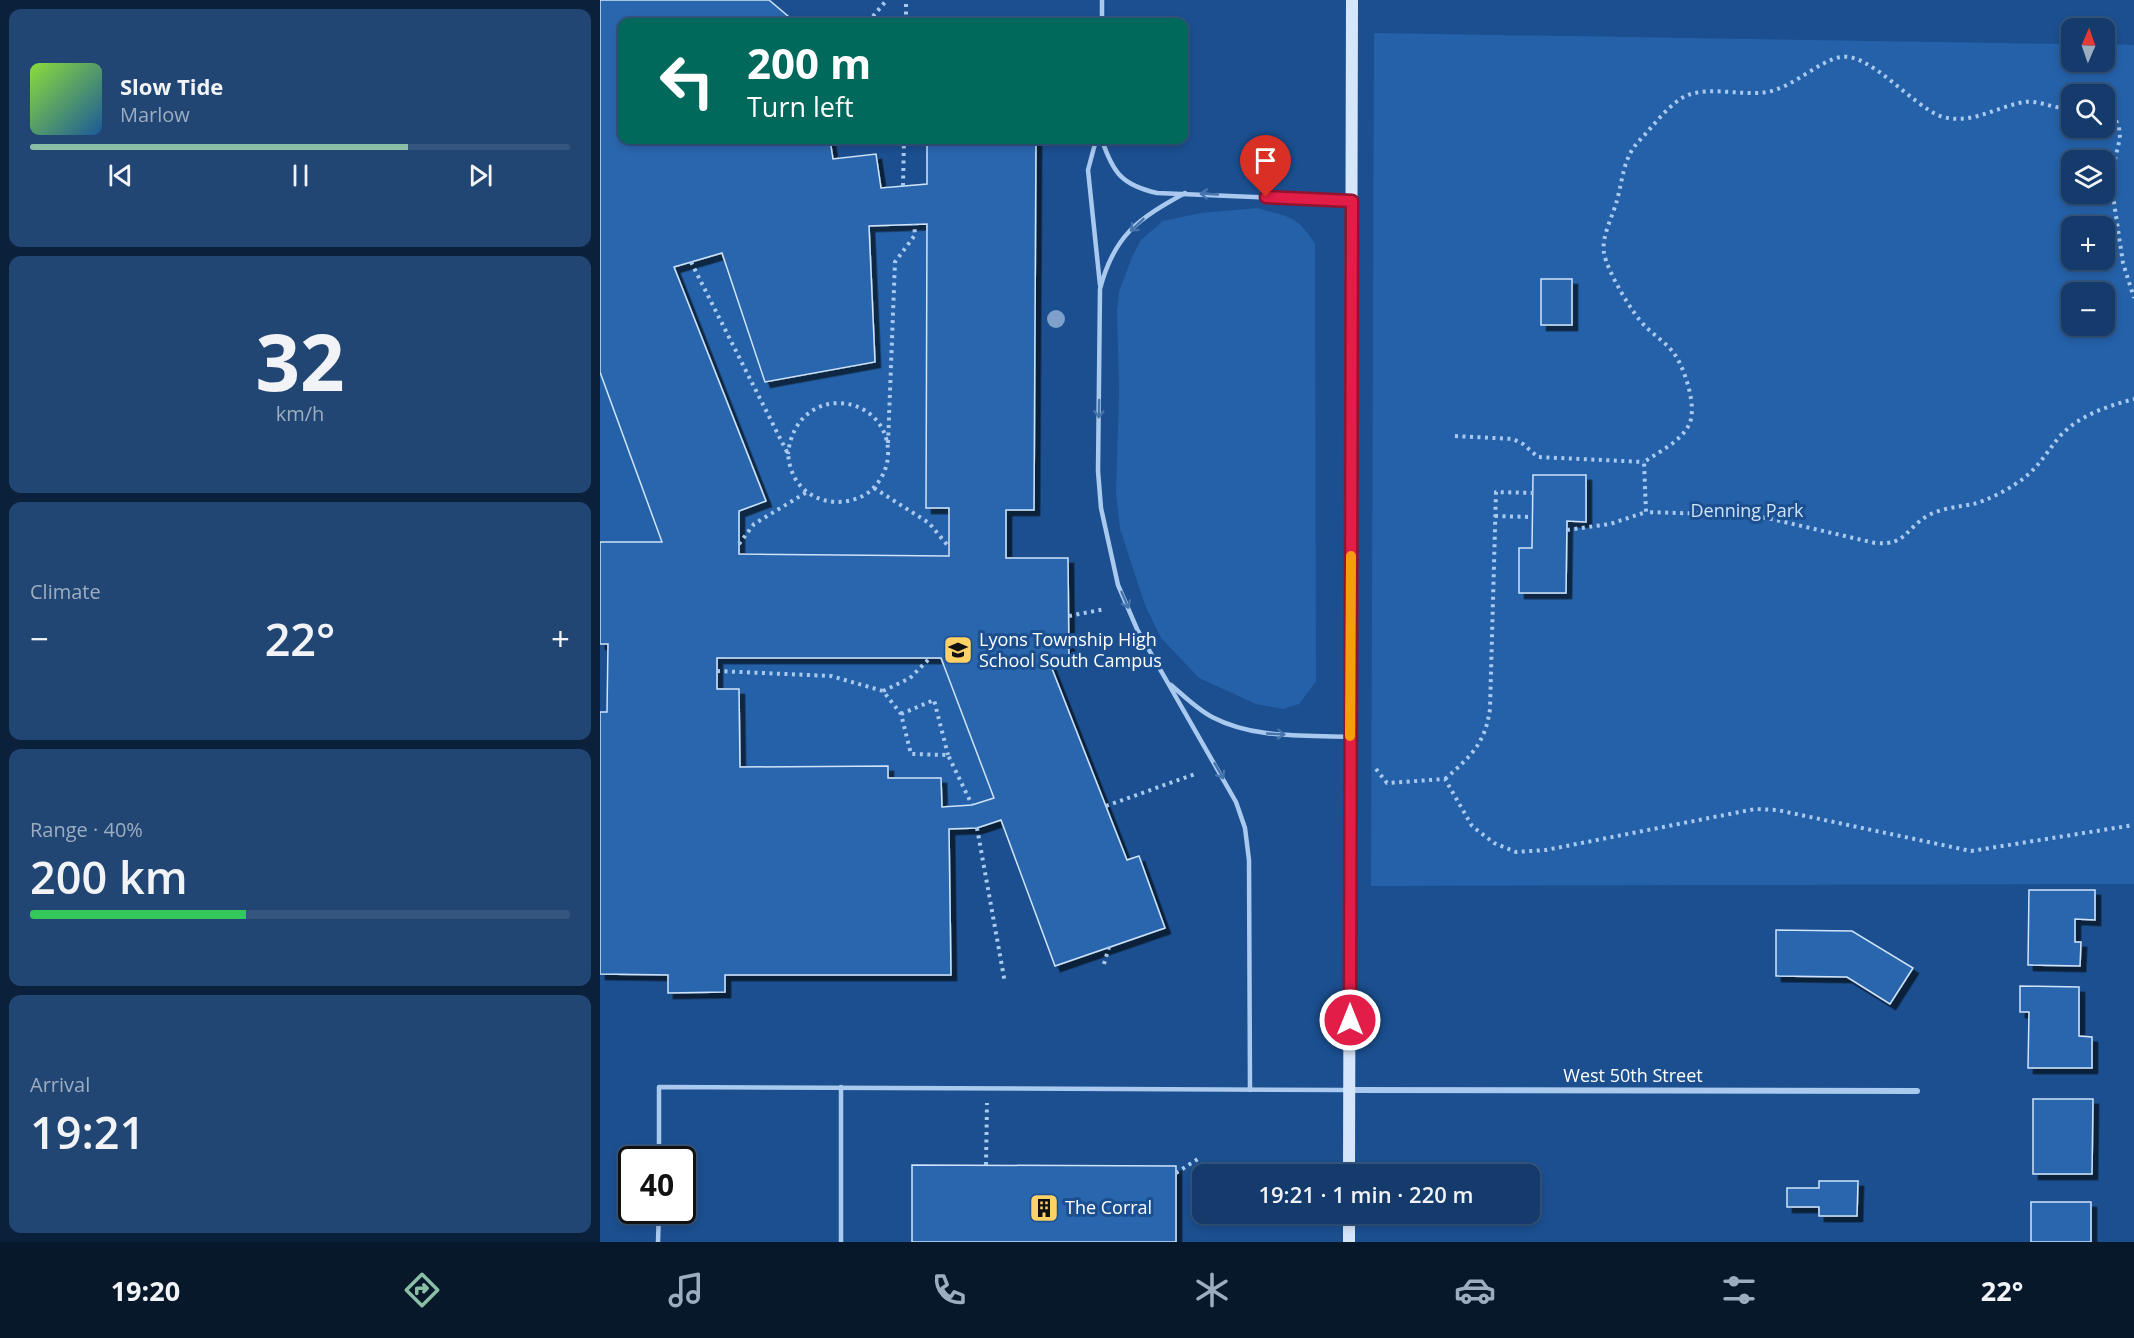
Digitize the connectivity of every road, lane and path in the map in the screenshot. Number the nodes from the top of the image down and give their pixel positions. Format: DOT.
graph roads {
  1 [pos="1102,0"];
  2 [pos="1352,0"];
  3 [pos="886,1"];
  4 [pos="904,1"];
  5 [pos="871,18"];
  6 [pos="906,18"];
  7 [pos="1102,18"];
  8 [pos="2061,108"];
  9 [pos="2115,118"];
  10 [pos="904,144"];
  11 [pos="1095,144"];
  12 [pos="1103,144"];
  13 [pos="903,186"];
  14 [pos="1185,193"];
  15 [pos="1352,201"];
  16 [pos="914,224"];
  17 [pos="692,262"];
  18 [pos="1100,289"];
  19 [pos="2134,298"];
  20 [pos="2134,399"];
  21 [pos="1455,436"];
  22 [pos="888,447"];
  23 [pos="788,454"];
  24 [pos="1644,462"];
  25 [pos="874,488"];
  26 [pos="807,492"];
  27 [pos="1533,493"];
  28 [pos="1646,512"];
  29 [pos="1495,516"];
  30 [pos="1532,517"];
  31 [pos="1566,530"];
  32 [pos="739,544"];
  33 [pos="949,547"];
  34 [pos="1105,609"];
  35 [pos="1069,616"];
  36 [pos="930,658"];
  37 [pos="717,671"];
  38 [pos="1169,684"];
  39 [pos="883,691"];
  40 [pos="901,714"];
  41 [pos="1350,737"];
  42 [pos="948,755"];
  43 [pos="1376,769"];
  44 [pos="1195,774"];
  45 [pos="1445,778"];
  46 [pos="972,805"];
  47 [pos="1106,806"];
  48 [pos="2134,825"];
  49 [pos="977,828"];
  50 [pos="1108,947"];
  51 [pos="1104,964"];
  52 [pos="1005,983"];
  53 [pos="841,1087"];
  54 [pos="988,1088"];
  55 [pos="1250,1090"];
  56 [pos="1349,1090"];
  57 [pos="1917,1091"];
  58 [pos="658,1146"];
  59 [pos="1201,1157"];
  60 [pos="1349,1164"];
  61 [pos="986,1165"];
  62 [pos="1176,1173"];
  63 [pos="658,1224"];
  64 [pos="1349,1224"];
  65 [pos="658,1242"];
  66 [pos="841,1242"];
  67 [pos="1349,1242"];
  1 -- 7 [label="lane"];
  2 -- 15 [label="street"];
  3 -- 5 [label="path"];
  4 -- 6 [label="path"];
  8 -- 24 [label="path"];
  9 -- 19 [label="path"];
  10 -- 13 [label="path"];
  11 -- 18 [label="lane"];
  12 -- 14 [label="lane"];
  15 -- 14 [label="lane, one-way"];
  14 -- 18 [label="lane, one-way"];
  15 -- 41 [label="street"];
  16 -- 22 [label="path"];
  17 -- 23 [label="path"];
  18 -- 38 [label="lane, one-way"];
  20 -- 28 [label="path"];
  21 -- 24 [label="path"];
  22 -- 23 [label="path"];
  22 -- 25 [label="path"];
  23 -- 26 [label="path"];
  24 -- 28 [label="path"];
  25 -- 26 [label="path"];
  25 -- 33 [label="path"];
  26 -- 32 [label="path"];
  27 -- 29 [label="path"];
  28 -- 31 [label="path"];
  29 -- 30 [label="path"];
  29 -- 45 [label="path"];
  34 -- 35 [label="path"];
  36 -- 39 [label="path"];
  37 -- 39 [label="path"];
  38 -- 41 [label="lane, one-way"];
  38 -- 55 [label="lane, one-way"];
  39 -- 40 [label="path"];
  40 -- 42 [label="path"];
  40 -- 42 [label="path"];
  41 -- 56 [label="street"];
  42 -- 46 [label="path"];
  43 -- 45 [label="path"];
  44 -- 47 [label="path"];
  45 -- 48 [label="path"];
  49 -- 52 [label="path"];
  50 -- 51 [label="path"];
  53 -- 54 [label="lane"];
  53 -- 58 [label="lane"];
  53 -- 66 [label="lane"];
  54 -- 55 [label="lane"];
  54 -- 61 [label="path"];
  55 -- 56 [label="lane"];
  56 -- 57 [label="street, West 50th Street"];
  56 -- 60 [label="street"];
  59 -- 62 [label="path"];
  63 -- 65 [label="lane"];
  64 -- 67 [label="street"];
}
